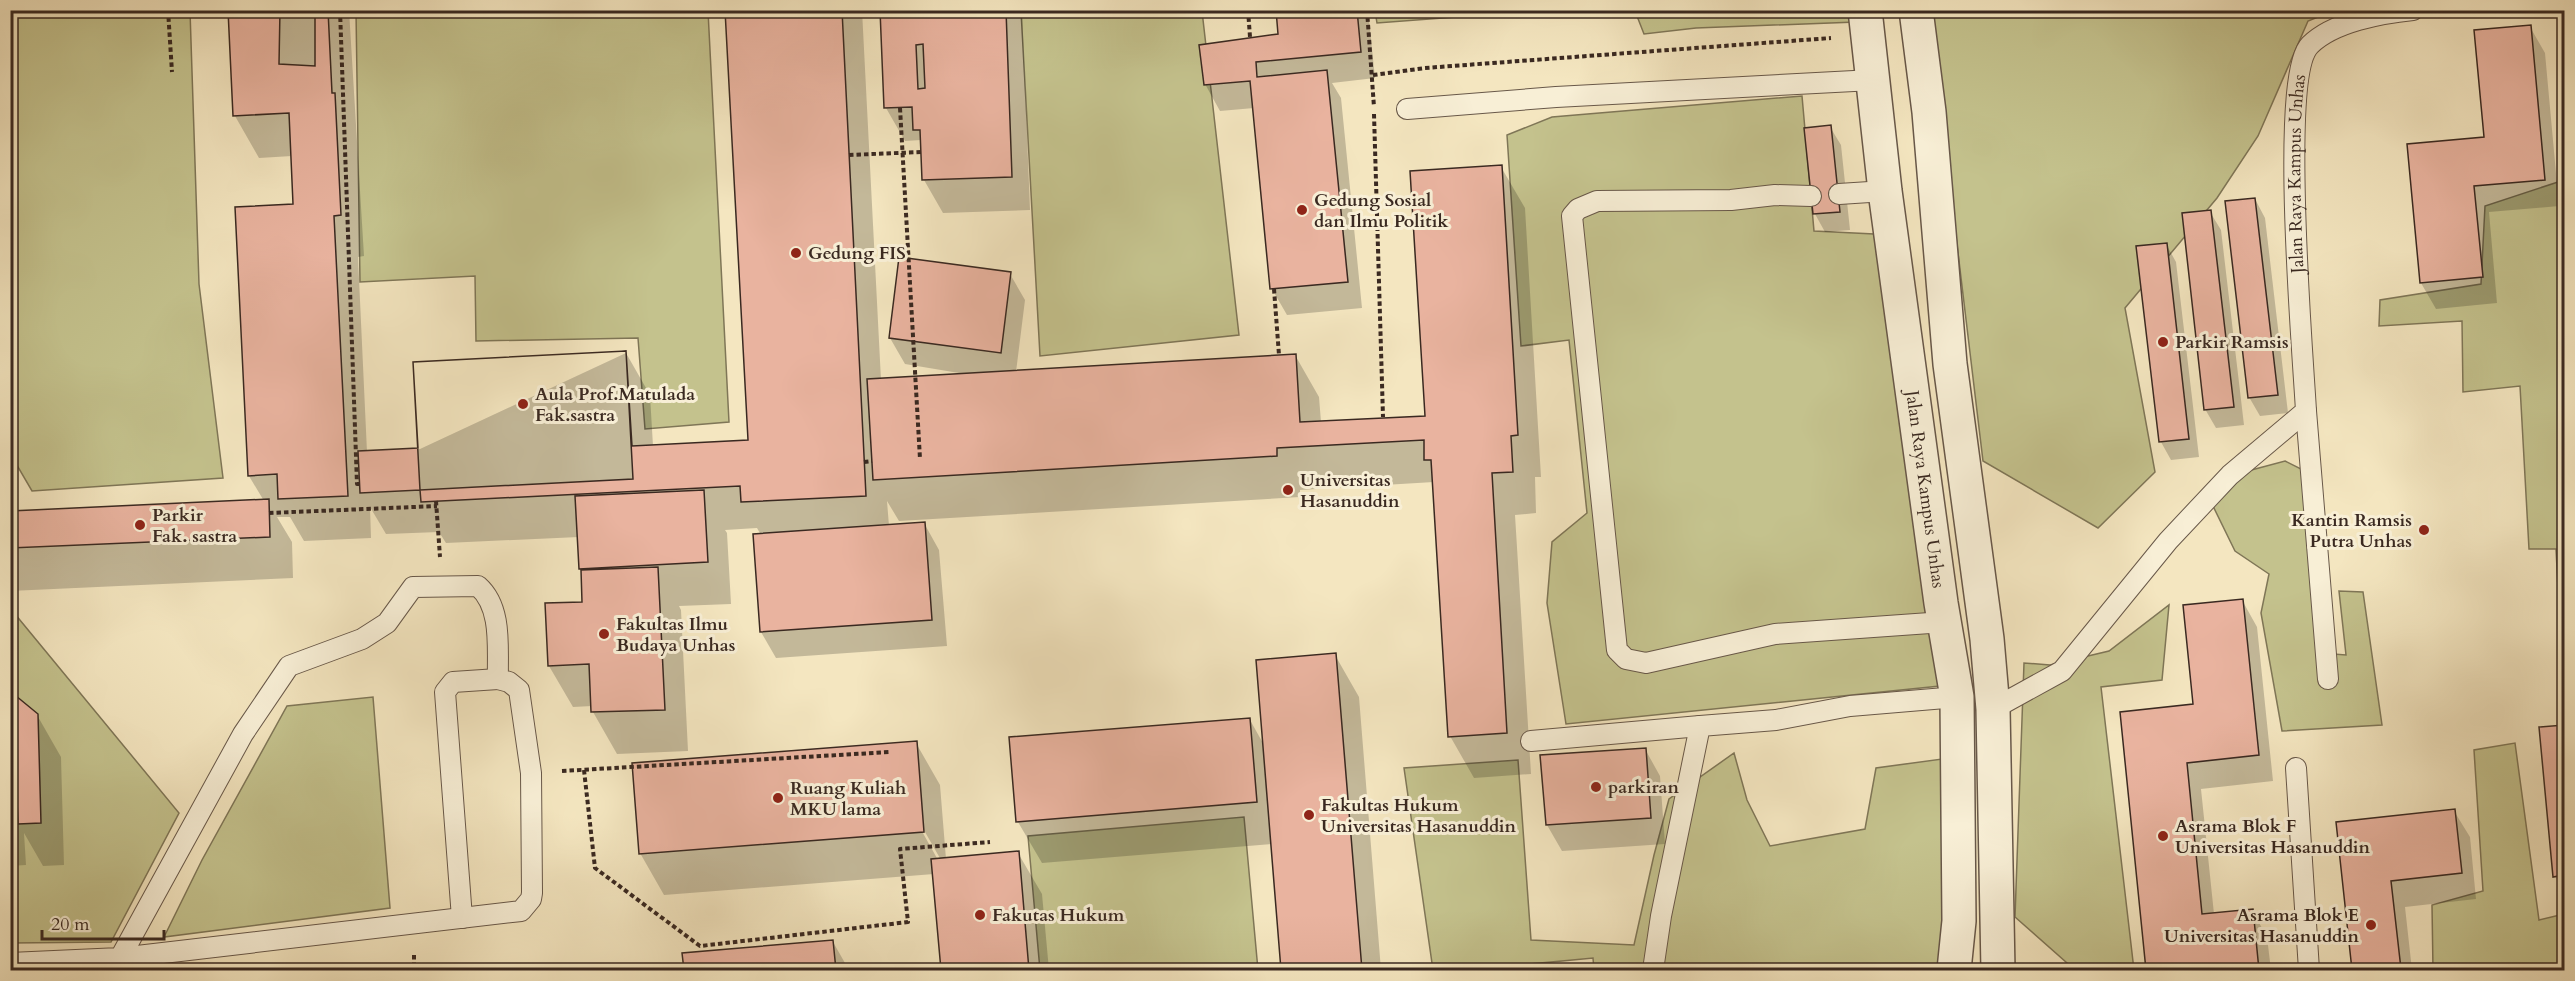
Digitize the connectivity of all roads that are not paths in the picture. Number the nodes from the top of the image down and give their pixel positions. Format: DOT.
graph roads {
  1 [pos="1916,10"];
  2 [pos="2413,10"];
  3 [pos="1866,23"];
  4 [pos="1873,80"];
  5 [pos="1407,109"];
  6 [pos="1885,191"];
  7 [pos="1839,194"];
  8 [pos="1811,196"];
  9 [pos="2306,411"];
  10 [pos="1944,622"];
  11 [pos="2328,679"];
  12 [pos="498,680"];
  13 [pos="1957,697"];
  14 [pos="1993,709"];
  15 [pos="1701,726"];
  16 [pos="1531,741"];
  17 [pos="2296,768"];
  18 [pos="1996,835"];
  19 [pos="1959,836"];
  20 [pos="462,918"];
  21 [pos="116,962"];
  22 [pos="10,963"];
  23 [pos="1653,970"];
  24 [pos="1954,970"];
  25 [pos="1998,970"];
  26 [pos="2308,970"];
  1 -- 14 [label="street"];
  2 -- 9 [label="lane, Jalan Raya Kampus Unhas"];
  3 -- 4 [label="street, Jalan Raya Kampus Unhas"];
  4 -- 5 [label="lane"];
  4 -- 6 [label="street, Jalan Raya Kampus Unhas"];
  6 -- 7 [label="lane"];
  6 -- 10 [label="street, Jalan Raya Kampus Unhas"];
  8 -- 10 [label="lane"];
  9 -- 11 [label="lane, Jalan Raya Kampus Unhas"];
  9 -- 14 [label="lane"];
  10 -- 13 [label="street, Jalan Raya Kampus Unhas"];
  12 -- 20 [label="lane"];
  12 -- 20 [label="lane"];
  12 -- 21 [label="lane"];
  13 -- 15 [label="lane"];
  13 -- 19 [label="street, Jalan Raya Kampus Unhas"];
  14 -- 18 [label="street"];
  15 -- 16 [label="lane"];
  15 -- 23 [label="lane"];
  17 -- 26 [label="lane"];
  18 -- 19 [label="street"];
  18 -- 25 [label="street"];
  19 -- 24 [label="street, Jalan Raya Kampus Unhas"];
  20 -- 21 [label="lane"];
  21 -- 22 [label="lane"];
}
